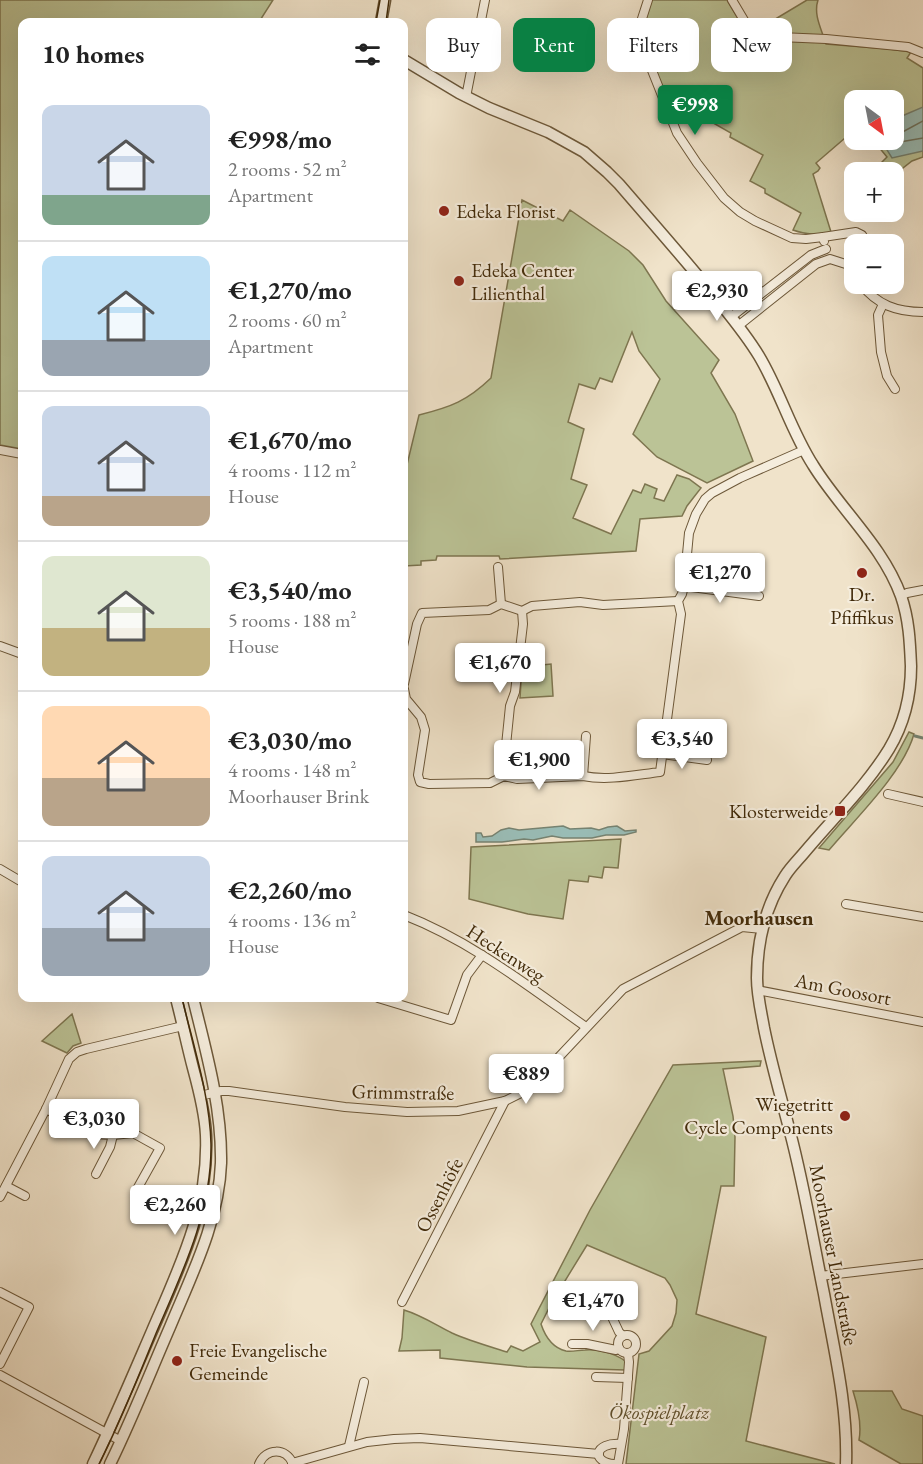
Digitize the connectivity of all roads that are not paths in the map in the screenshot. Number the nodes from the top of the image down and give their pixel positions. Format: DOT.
graph roads {
  1 [pos="385,0"];
  2 [pos="485,0"];
  3 [pos="648,0"];
  4 [pos="732,0"];
  5 [pos="382,18"];
  6 [pos="923,53"];
  7 [pos="408,62"];
  8 [pos="466,97"];
  9 [pos="860,234"];
  10 [pos="823,237"];
  11 [pos="826,249"];
  12 [pos="830,259"];
  13 [pos="844,264"];
  14 [pos="869,294"];
  15 [pos="883,304"];
  16 [pos="923,312"];
  17 [pos="735,321"];
  18 [pos="895,388"];
  19 [pos="0,450"];
  20 [pos="804,450"];
  21 [pos="18,453"];
  22 [pos="498,567"];
  23 [pos="684,586"];
  24 [pos="923,590"];
  25 [pos="759,596"];
  26 [pos="901,596"];
  27 [pos="678,602"];
  28 [pos="501,604"];
  29 [pos="522,611"];
  30 [pos="0,646"];
  31 [pos="18,653"];
  32 [pos="408,666"];
  33 [pos="408,701"];
  34 [pos="586,736"];
  35 [pos="662,754"];
  36 [pos="707,760"];
  37 [pos="504,776"];
  38 [pos="583,776"];
  39 [pos="888,794"];
  40 [pos="923,802"];
  41 [pos="0,869"];
  42 [pos="18,880"];
  43 [pos="846,904"];
  44 [pos="408,917"];
  45 [pos="923,917"];
  46 [pos="762,929"];
  47 [pos="482,955"];
  48 [pos="757,990"];
  49 [pos="177,1002"];
  50 [pos="194,1002"];
  51 [pos="391,1002"];
  52 [pos="923,1022"];
  53 [pos="183,1026"];
  54 [pos="586,1027"];
  55 [pos="214,1092"];
  56 [pos="200,1096"];
  57 [pos="505,1101"];
  58 [pos="46,1108"];
  59 [pos="113,1135"];
  60 [pos="96,1174"];
  61 [pos="6,1186"];
  62 [pos="136,1191"];
  63 [pos="25,1196"];
  64 [pos="0,1197"];
  65 [pos="923,1263"];
  66 [pos="820,1276"];
  67 [pos="0,1292"];
  68 [pos="590,1294"];
  69 [pos="402,1302"];
  70 [pos="623,1336"];
  71 [pos="572,1344"];
  72 [pos="619,1348"];
  73 [pos="628,1354"];
  74 [pos="0,1364"];
  75 [pos="0,1375"];
  76 [pos="596,1377"];
  77 [pos="628,1378"];
  78 [pos="364,1382"];
  79 [pos="107,1433"];
  80 [pos="121,1441"];
  81 [pos="621,1444"];
  82 [pos="349,1446"];
  83 [pos="598,1454"];
  84 [pos="292,1463"];
  85 [pos="93,1464"];
  86 [pos="110,1464"];
  87 [pos="259,1464"];
  88 [pos="616,1464"];
  89 [pos="846,1464"];
  1 -- 5 [label="street"];
  2 -- 8 [label="street"];
  3 -- 10 [label="street"];
  4 -- 6 [label="street"];
  7 -- 8 [label="street, Moorhauser Landstraße"];
  8 -- 17 [label="street, Moorhauser Landstraße"];
  9 -- 10 [label="street"];
  10 -- 11 [label="street"];
  11 -- 12 [label="street"];
  11 -- 17 [label="street"];
  12 -- 13 [label="street"];
  12 -- 17 [label="street"];
  14 -- 15 [label="street"];
  15 -- 16 [label="street"];
  15 -- 18 [label="street"];
  17 -- 20 [label="street, Moorhauser Landstraße"];
  19 -- 21 [label="street"];
  20 -- 23 [label="street"];
  20 -- 26 [label="street, Moorhauser Landstraße"];
  22 -- 28 [label="street"];
  23 -- 25 [label="street"];
  23 -- 27 [label="street"];
  24 -- 26 [label="street"];
  26 -- 46 [label="street, Moorhauser Landstraße"];
  27 -- 29 [label="street"];
  27 -- 35 [label="street"];
  28 -- 29 [label="street"];
  28 -- 32 [label="street"];
  29 -- 37 [label="street"];
  30 -- 31 [label="street"];
  33 -- 37 [label="street"];
  34 -- 38 [label="street"];
  35 -- 36 [label="street"];
  35 -- 38 [label="street"];
  37 -- 38 [label="street"];
  39 -- 40 [label="street"];
  41 -- 42 [label="street"];
  43 -- 45 [label="street"];
  44 -- 47 [label="street, Heckenweg"];
  46 -- 48 [label="street, Moorhauser Landstraße"];
  46 -- 54 [label="street, Grimmstraße"];
  47 -- 51 [label="street"];
  47 -- 54 [label="street, Heckenweg"];
  48 -- 52 [label="street, Am Goosort"];
  48 -- 66 [label="street, Moorhauser Landstraße"];
  49 -- 53 [label="street"];
  50 -- 55 [label="street"];
  53 -- 56 [label="street"];
  53 -- 58 [label="street"];
  54 -- 57 [label="street, Grimmstraße"];
  55 -- 56 [label="street, Grimmstraße"];
  55 -- 57 [label="street, Grimmstraße"];
  55 -- 80 [label="street"];
  56 -- 79 [label="street"];
  57 -- 69 [label="street, Ossenhöfe"];
  58 -- 59 [label="street"];
  58 -- 61 [label="street"];
  59 -- 60 [label="street"];
  59 -- 62 [label="street"];
  61 -- 63 [label="street"];
  61 -- 64 [label="street"];
  65 -- 66 [label="street"];
  66 -- 89 [label="street, Moorhauser Landstraße"];
  67 -- 74 [label="street"];
  68 -- 70 [label="street"];
  70 -- 72 [label="street"];
  70 -- 73 [label="street"];
  71 -- 72 [label="street"];
  72 -- 73 [label="street"];
  73 -- 77 [label="street"];
  75 -- 79 [label="street"];
  76 -- 77 [label="street"];
  77 -- 81 [label="street"];
  78 -- 82 [label="street"];
  79 -- 80 [label="street"];
  79 -- 85 [label="street"];
  80 -- 86 [label="street"];
  81 -- 83 [label="street"];
  81 -- 88 [label="street"];
  82 -- 83 [label="street"];
  82 -- 84 [label="street"];
  83 -- 88 [label="street"];
  84 -- 87 [label="street"];
}
